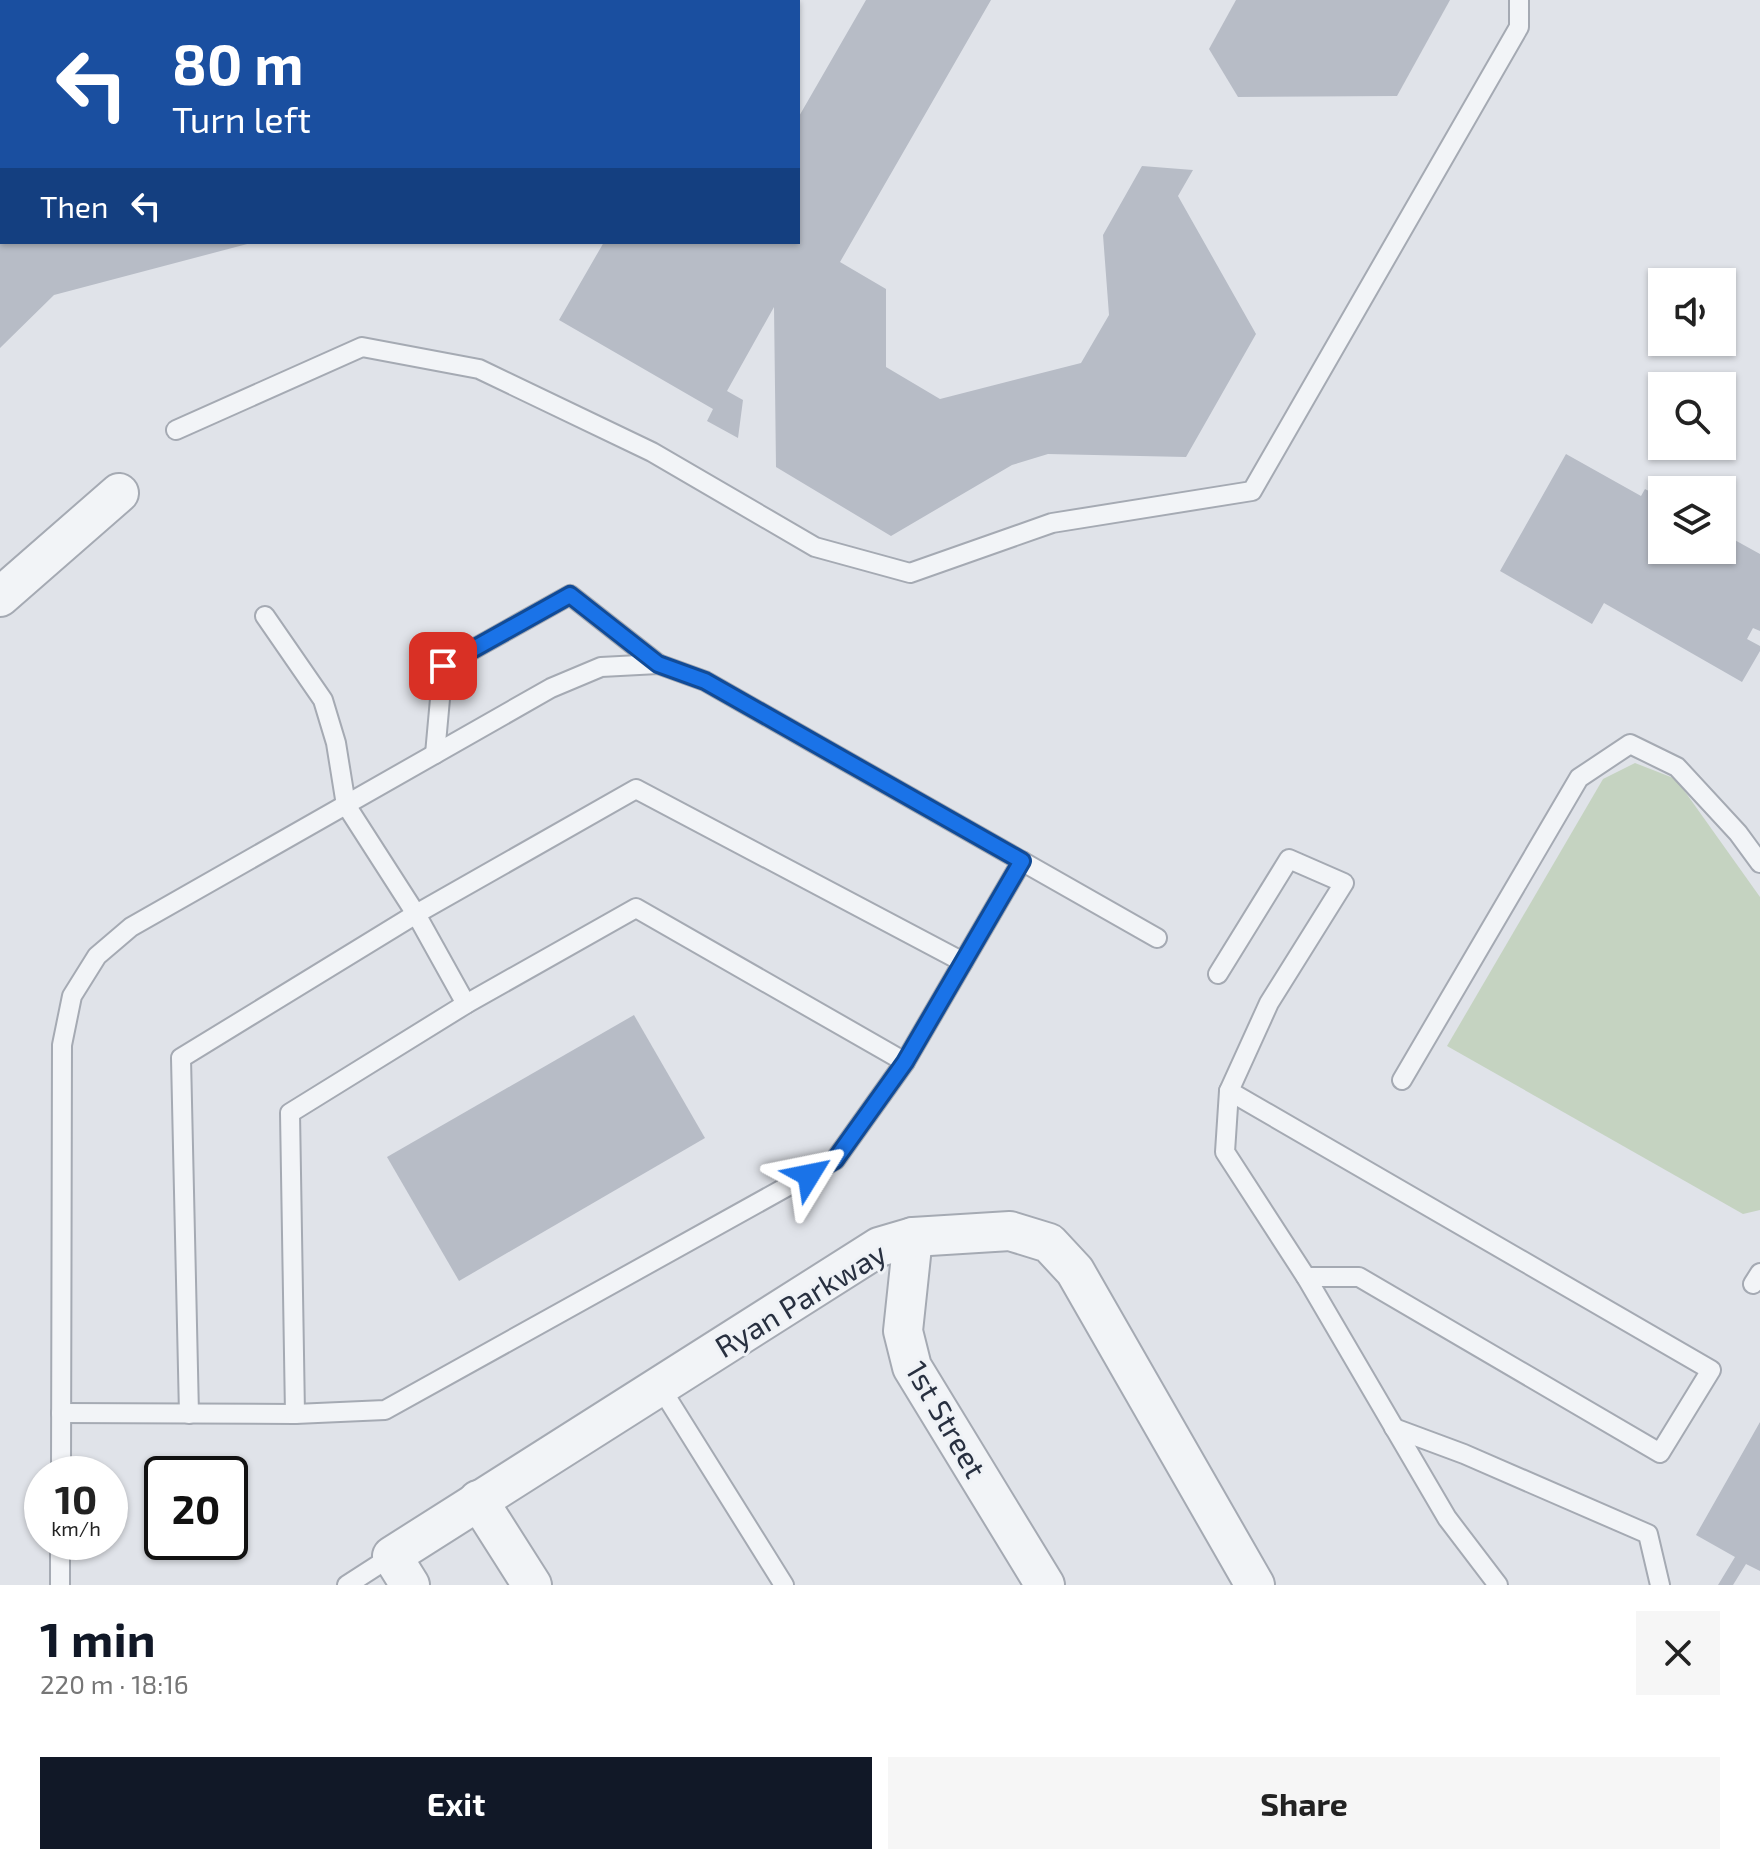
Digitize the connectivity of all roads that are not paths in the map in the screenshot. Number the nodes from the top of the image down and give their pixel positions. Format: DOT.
graph roads {
  1 [pos="1519,0"];
  2 [pos="176,430"];
  3 [pos="119,493"];
  4 [pos="0,597"];
  5 [pos="265,616"];
  6 [pos="658,664"];
  7 [pos="435,754"];
  8 [pos="346,805"];
  9 [pos="1022,861"];
  10 [pos="1760,863"];
  11 [pos="416,914"];
  12 [pos="1157,938"];
  13 [pos="963,962"];
  14 [pos="1218,974"];
  15 [pos="466,1004"];
  16 [pos="905,1062"];
  17 [pos="1402,1080"];
  18 [pos="1229,1091"];
  19 [pos="913,1237"];
  20 [pos="1306,1277"];
  21 [pos="659,1385"];
  22 [pos="61,1413"];
  23 [pos="189,1414"];
  24 [pos="295,1414"];
  25 [pos="1394,1428"];
  26 [pos="61,1456"];
  27 [pos="478,1500"];
  28 [pos="60,1560"];
  29 [pos="401,1570"];
  30 [pos="60,1585"];
  31 [pos="347,1585"];
  32 [pos="532,1585"];
  33 [pos="784,1585"];
  34 [pos="1045,1585"];
  35 [pos="1255,1585"];
  36 [pos="1498,1585"];
  37 [pos="1660,1585"];
  1 -- 2 [label="lane"];
  3 -- 4 [label="street"];
  5 -- 8 [label="lane"];
  6 -- 7 [label="lane"];
  6 -- 7 [label="lane"];
  6 -- 9 [label="lane"];
  7 -- 8 [label="lane"];
  8 -- 11 [label="lane"];
  8 -- 22 [label="lane"];
  9 -- 12 [label="lane"];
  9 -- 13 [label="lane"];
  10 -- 17 [label="lane"];
  11 -- 13 [label="lane"];
  11 -- 15 [label="lane"];
  11 -- 23 [label="lane"];
  13 -- 16 [label="lane"];
  14 -- 18 [label="lane"];
  15 -- 16 [label="lane"];
  15 -- 24 [label="lane"];
  16 -- 24 [label="lane"];
  18 -- 20 [label="lane"];
  18 -- 20 [label="lane"];
  19 -- 21 [label="street, Ryan Parkway"];
  19 -- 34 [label="street, 1st Street"];
  19 -- 35 [label="street, Ryan Parkway"];
  20 -- 25 [label="lane"];
  21 -- 27 [label="street, Ryan Parkway"];
  21 -- 33 [label="lane"];
  22 -- 23 [label="lane"];
  22 -- 26 [label="lane"];
  23 -- 24 [label="lane"];
  25 -- 36 [label="lane"];
  25 -- 37 [label="lane"];
  27 -- 29 [label="street, Ryan Parkway"];
  27 -- 32 [label="street"];
  28 -- 30 [label="lane"];
  29 -- 31 [label="lane"];
}
